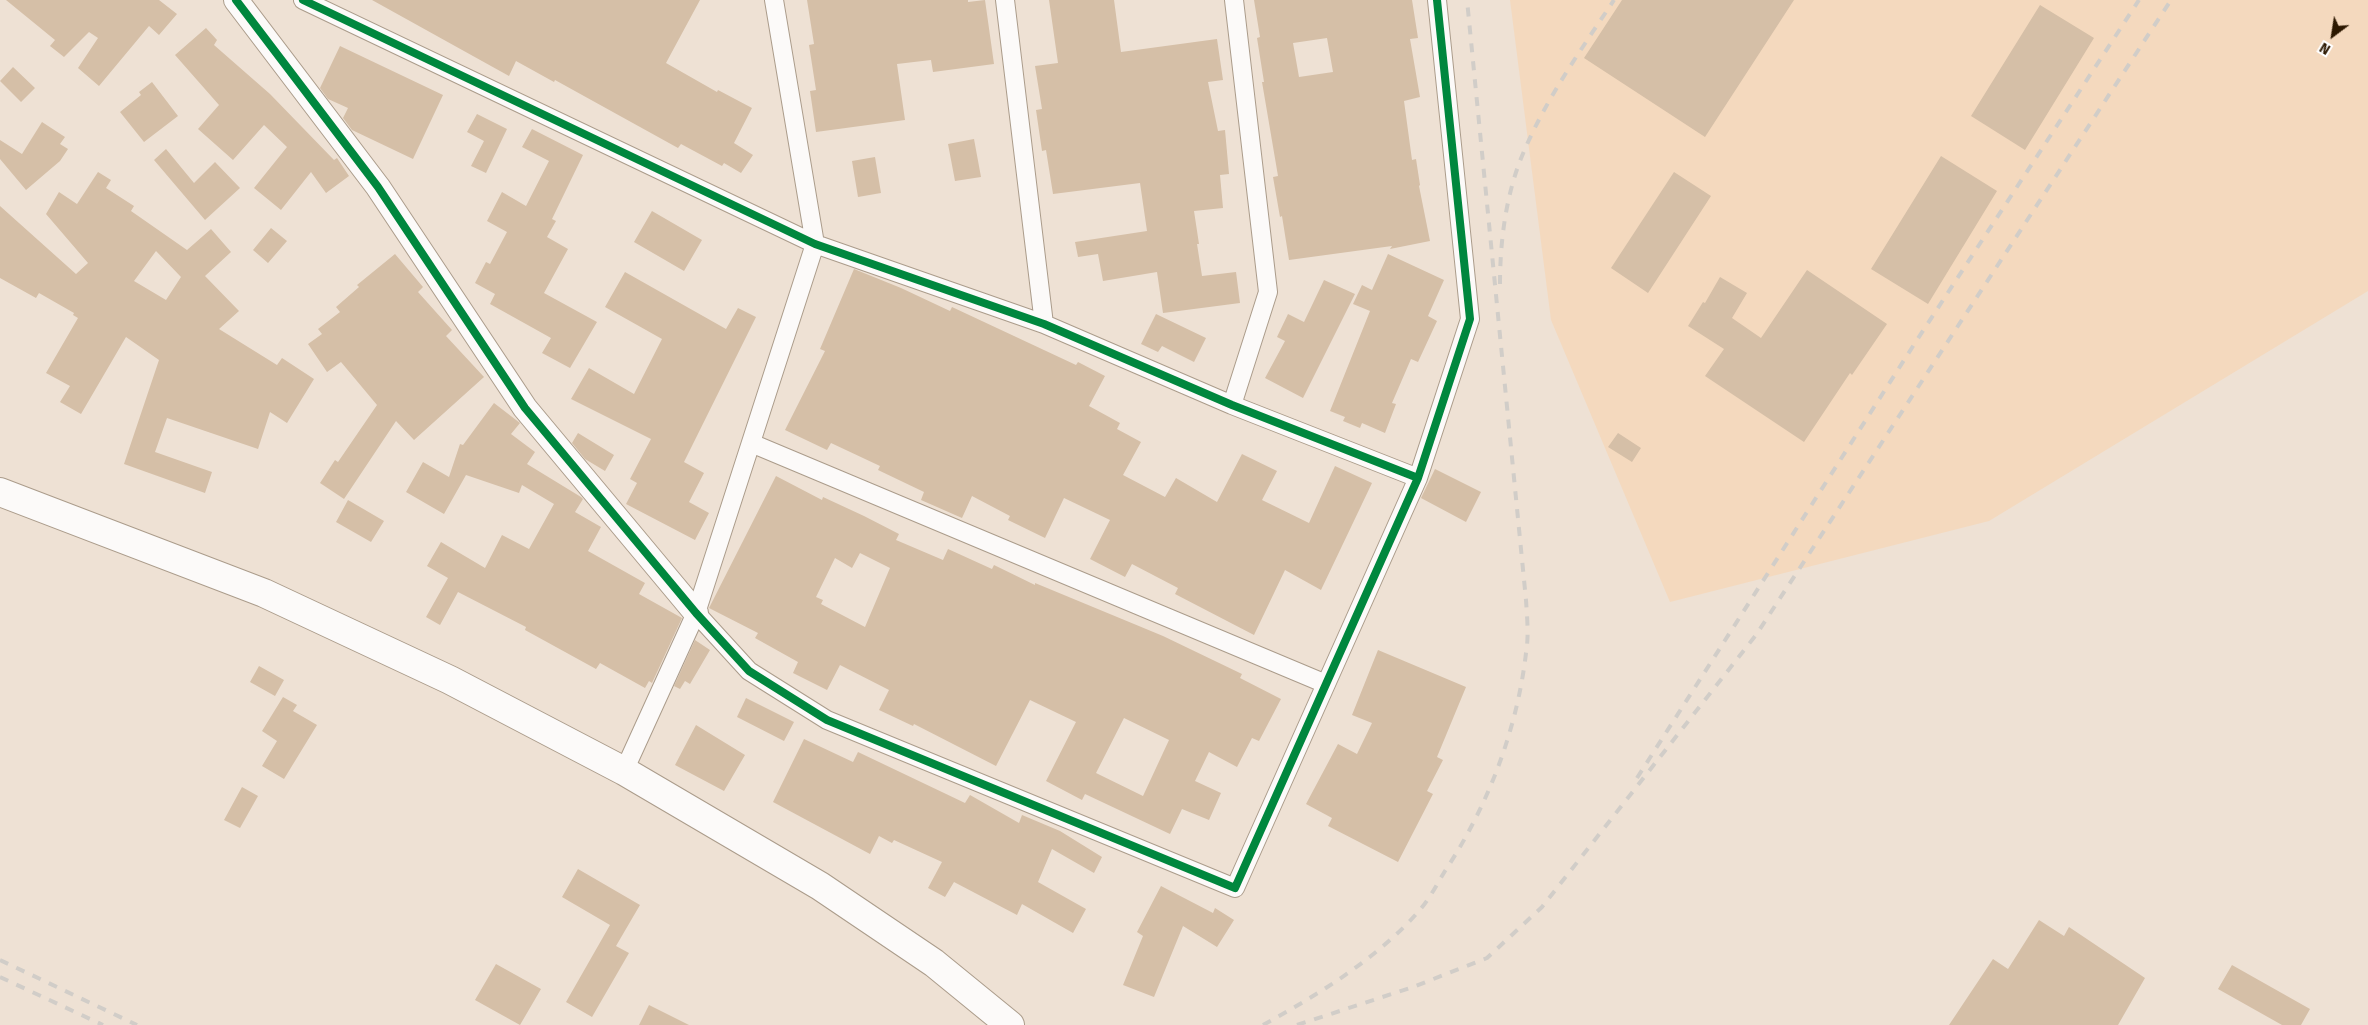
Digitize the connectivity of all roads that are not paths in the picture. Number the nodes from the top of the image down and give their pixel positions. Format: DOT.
graph roads {
  1 [pos="236,0"];
  2 [pos="303,0"];
  3 [pos="774,0"];
  4 [pos="1005,0"];
  5 [pos="1234,0"];
  6 [pos="1437,0"];
  7 [pos="815,244"];
  8 [pos="1044,324"];
  9 [pos="1232,405"];
  10 [pos="751,443"];
  11 [pos="1418,478"];
  12 [pos="0,492"];
  13 [pos="696,613"];
  14 [pos="1326,684"];
  15 [pos="624,771"];
  16 [pos="1010,1025"];
  1 -- 13 [label="street"];
  2 -- 7 [label="street"];
  3 -- 7 [label="street"];
  4 -- 8 [label="street"];
  5 -- 9 [label="street"];
  6 -- 11 [label="street"];
  7 -- 8 [label="street"];
  7 -- 10 [label="street"];
  8 -- 9 [label="street"];
  9 -- 11 [label="street"];
  10 -- 13 [label="street"];
  10 -- 14 [label="street"];
  11 -- 14 [label="street"];
  12 -- 15 [label="highway"];
  13 -- 14 [label="street"];
  13 -- 15 [label="street"];
  15 -- 16 [label="highway"];
}
